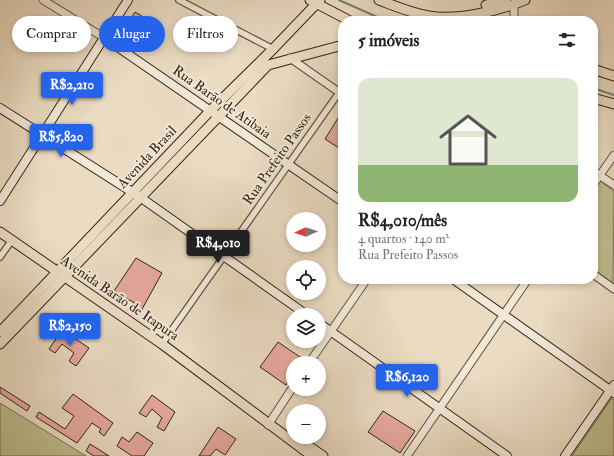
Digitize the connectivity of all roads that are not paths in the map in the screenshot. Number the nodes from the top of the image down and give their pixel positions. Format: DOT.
graph roads {
  1 [pos="43,0"];
  2 [pos="128,0"];
  3 [pos="179,0"];
  4 [pos="379,0"];
  5 [pos="525,0"];
  6 [pos="315,1"];
  7 [pos="510,2"];
  8 [pos="118,16"];
  9 [pos="341,16"];
  10 [pos="432,16"];
  11 [pos="458,16"];
  12 [pos="513,16"];
  13 [pos="99,34"];
  14 [pos="338,39"];
  15 [pos="99,45"];
  16 [pos="338,46"];
  17 [pos="274,49"];
  18 [pos="126,52"];
  19 [pos="290,58"];
  20 [pos="268,65"];
  21 [pos="598,71"];
  22 [pos="614,76"];
  23 [pos="338,88"];
  24 [pos="338,96"];
  25 [pos="598,99"];
  26 [pos="614,104"];
  27 [pos="0,108"];
  28 [pos="215,112"];
  29 [pos="42,134"];
  30 [pos="614,155"];
  31 [pos="288,164"];
  32 [pos="600,175"];
  33 [pos="598,178"];
  34 [pos="614,185"];
  35 [pos="137,195"];
  36 [pos="338,199"];
  37 [pos="0,201"];
  38 [pos="0,232"];
  39 [pos="12,240"];
  40 [pos="223,255"];
  41 [pos="0,257"];
  42 [pos="61,274"];
  43 [pos="598,278"];
  44 [pos="364,284"];
  45 [pos="460,284"];
  46 [pos="525,284"];
  47 [pos="614,289"];
  48 [pos="297,308"];
  49 [pos="503,315"];
  50 [pos="326,329"];
  51 [pos="0,332"];
  52 [pos="330,332"];
  53 [pos="0,344"];
  54 [pos="162,344"];
  55 [pos="314,356"];
  56 [pos="613,389"];
  57 [pos="286,396"];
  58 [pos="439,408"];
  59 [pos="267,421"];
  60 [pos="286,431"];
  61 [pos="306,444"];
  62 [pos="312,456"];
  63 [pos="323,456"];
  64 [pos="407,456"];
  65 [pos="507,456"];
  66 [pos="565,456"];
  1 -- 13 [label="street, Rua Barão de Atibaia"];
  2 -- 8 [label="main road"];
  3 -- 17 [label="street"];
  4 -- 10 [label="main road"];
  5 -- 7 [label="main road"];
  6 -- 9 [label="main road"];
  6 -- 17 [label="main road, Avenida Brasil"];
  7 -- 11 [label="main road"];
  7 -- 12 [label="street"];
  14 -- 20 [label="main road"];
  15 -- 29 [label="main road"];
  16 -- 19 [label="main road, Avenida Brasil"];
  17 -- 28 [label="main road, Avenida Brasil"];
  18 -- 28 [label="main road, Rua Barão de Atibaia"];
  19 -- 20 [label="main road, Avenida Brasil"];
  19 -- 23 [label="street"];
  20 -- 28 [label="main road, Avenida Brasil"];
  21 -- 22 [label="main road"];
  24 -- 31 [label="street, Rua Prefeito Passos"];
  25 -- 26 [label="main road"];
  27 -- 29 [label="main road"];
  28 -- 31 [label="main road, Rua Barão de Atibaia"];
  28 -- 35 [label="main road, Avenida Brasil"];
  29 -- 35 [label="main road"];
  29 -- 37 [label="main road"];
  30 -- 32 [label="street"];
  31 -- 36 [label="main road, Rua Barão de Atibaia"];
  31 -- 40 [label="street, Rua Prefeito Passos"];
  32 -- 33 [label="street"];
  32 -- 34 [label="street"];
  35 -- 40 [label="main road"];
  35 -- 42 [label="main road, Avenida Brasil"];
  38 -- 39 [label="main road, Avenida Barão de Itapura"];
  39 -- 41 [label="street"];
  39 -- 42 [label="main road, Avenida Barão de Itapura"];
  40 -- 48 [label="main road"];
  40 -- 54 [label="street, Rua Prefeito Passos"];
  42 -- 51 [label="main road, Avenida Brasil"];
  42 -- 53 [label="main road, Avenida Brasil"];
  42 -- 54 [label="main road, Avenida Barão de Itapura"];
  43 -- 47 [label="street"];
  44 -- 52 [label="street"];
  45 -- 49 [label="main road"];
  46 -- 49 [label="street"];
  49 -- 56 [label="main road"];
  49 -- 58 [label="street"];
  50 -- 52 [label="main road"];
  52 -- 55 [label="street"];
  52 -- 58 [label="main road"];
  54 -- 59 [label="main road, Avenida Barão de Itapura"];
  56 -- 66 [label="main road"];
  57 -- 59 [label="street"];
  58 -- 64 [label="street"];
  58 -- 65 [label="main road"];
  59 -- 60 [label="main road, Avenida Barão de Itapura"];
  59 -- 62 [label="main road, Avenida Barão de Itapura"];
  61 -- 63 [label="main road"];
}
